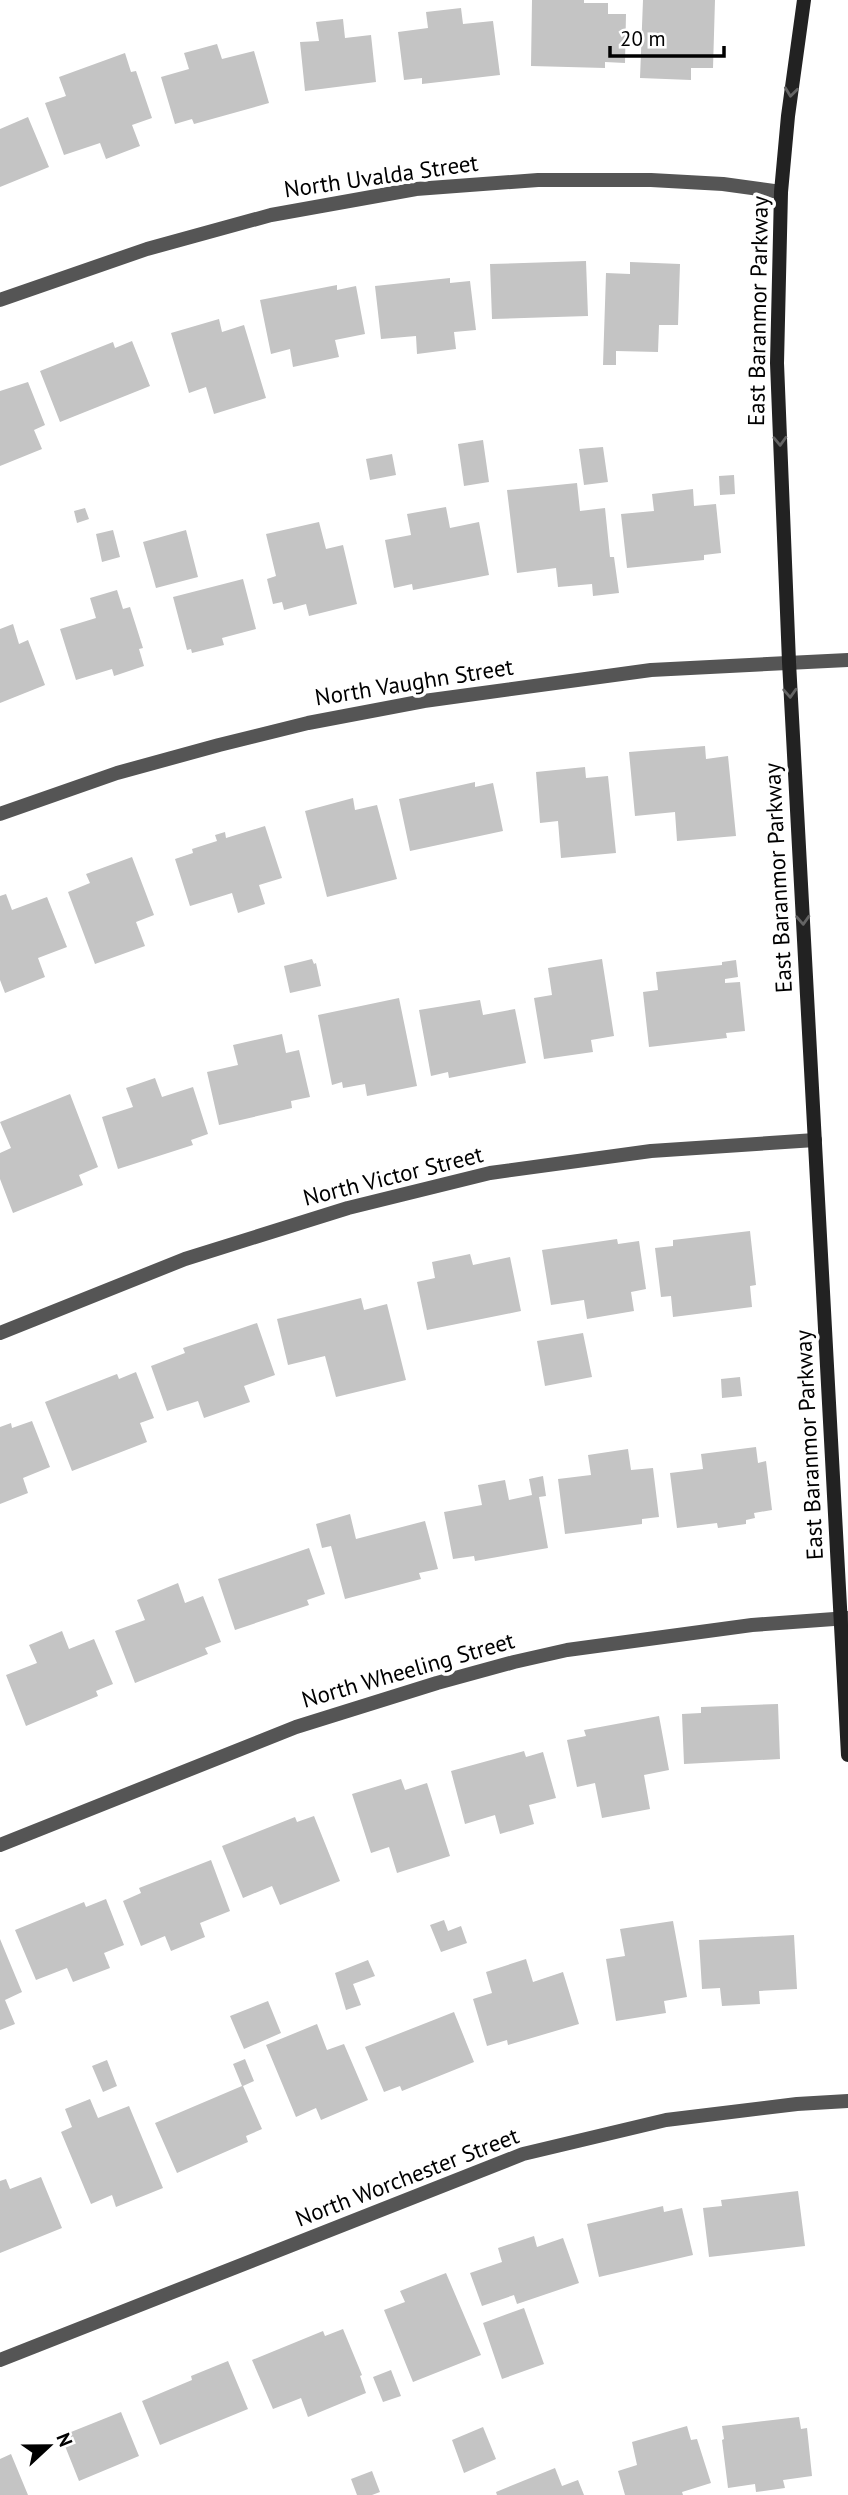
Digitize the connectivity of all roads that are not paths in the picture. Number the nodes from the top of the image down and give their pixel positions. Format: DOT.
graph roads {
  1 [pos="804,0"];
  2 [pos="782,192"];
  3 [pos="0,300"];
  4 [pos="848,660"];
  5 [pos="789,663"];
  6 [pos="0,814"];
  7 [pos="815,1140"];
  8 [pos="0,1333"];
  9 [pos="845,1618"];
  10 [pos="848,1755"];
  11 [pos="0,1845"];
  12 [pos="848,2101"];
  13 [pos="0,2360"];
  1 -- 2 [label="street, East Baranmor Parkway, one-way"];
  2 -- 3 [label="street, North Uvalda Street"];
  2 -- 5 [label="street, East Baranmor Parkway, one-way"];
  4 -- 5 [label="street, North Vaughn Street"];
  5 -- 6 [label="street, North Vaughn Street"];
  5 -- 7 [label="street, East Baranmor Parkway, one-way"];
  7 -- 8 [label="street, North Victor Street"];
  7 -- 9 [label="street, East Baranmor Parkway"];
  9 -- 10 [label="street, East Baranmor Parkway"];
  9 -- 11 [label="street, North Wheeling Street"];
  12 -- 13 [label="street, North Worchester Street"];
}
